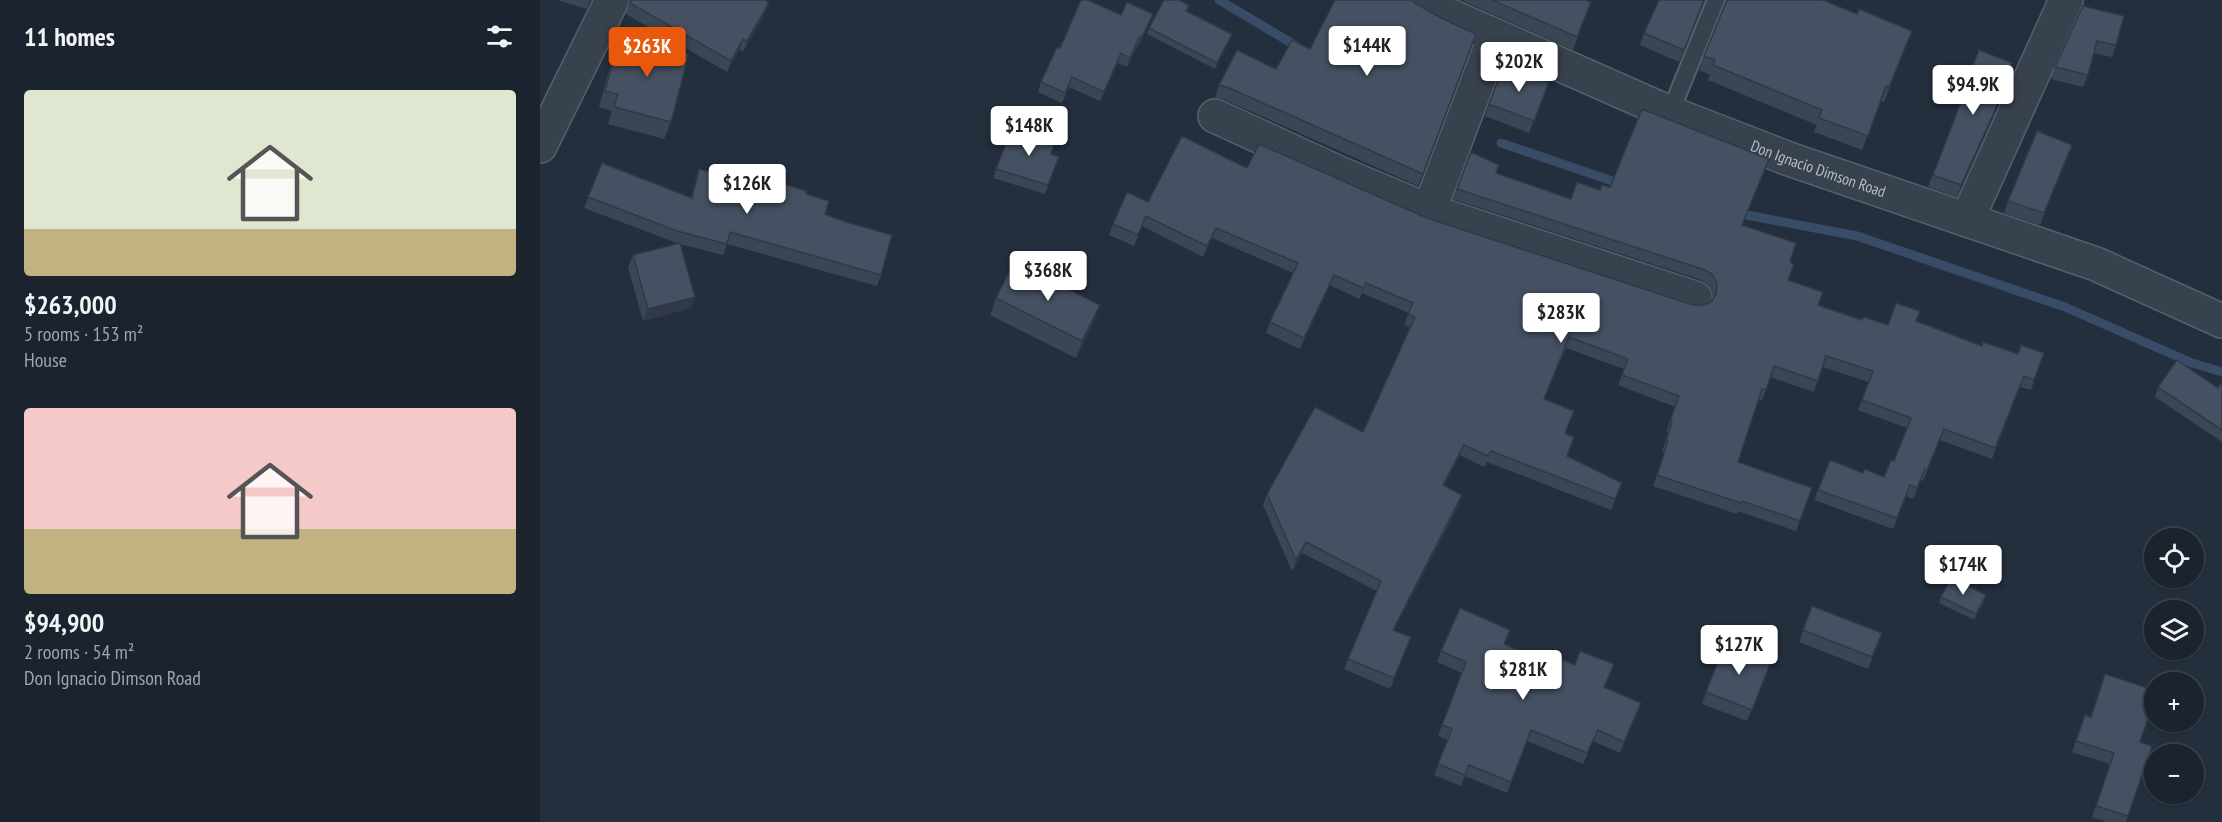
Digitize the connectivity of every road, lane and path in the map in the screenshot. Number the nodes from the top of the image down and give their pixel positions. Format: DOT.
graph roads {
  1 [pos="612,0"];
  2 [pos="1421,0"];
  3 [pos="1716,0"];
  4 [pos="2066,0"];
  5 [pos="1495,36"];
  6 [pos="1671,113"];
  7 [pos="1215,116"];
  8 [pos="540,146"];
  9 [pos="1429,211"];
  10 [pos="1967,220"];
  11 [pos="1695,298"];
  12 [pos="2219,314"];
  1 -- 8 [label="street"];
  2 -- 5 [label="street, Don Ignacio Dimson Road"];
  3 -- 6 [label="lane"];
  4 -- 10 [label="street"];
  5 -- 6 [label="street, Don Ignacio Dimson Road"];
  5 -- 9 [label="street"];
  6 -- 10 [label="street, Don Ignacio Dimson Road"];
  7 -- 9 [label="street"];
  9 -- 11 [label="street"];
  10 -- 12 [label="street, Don Ignacio Dimson Road"];
}
